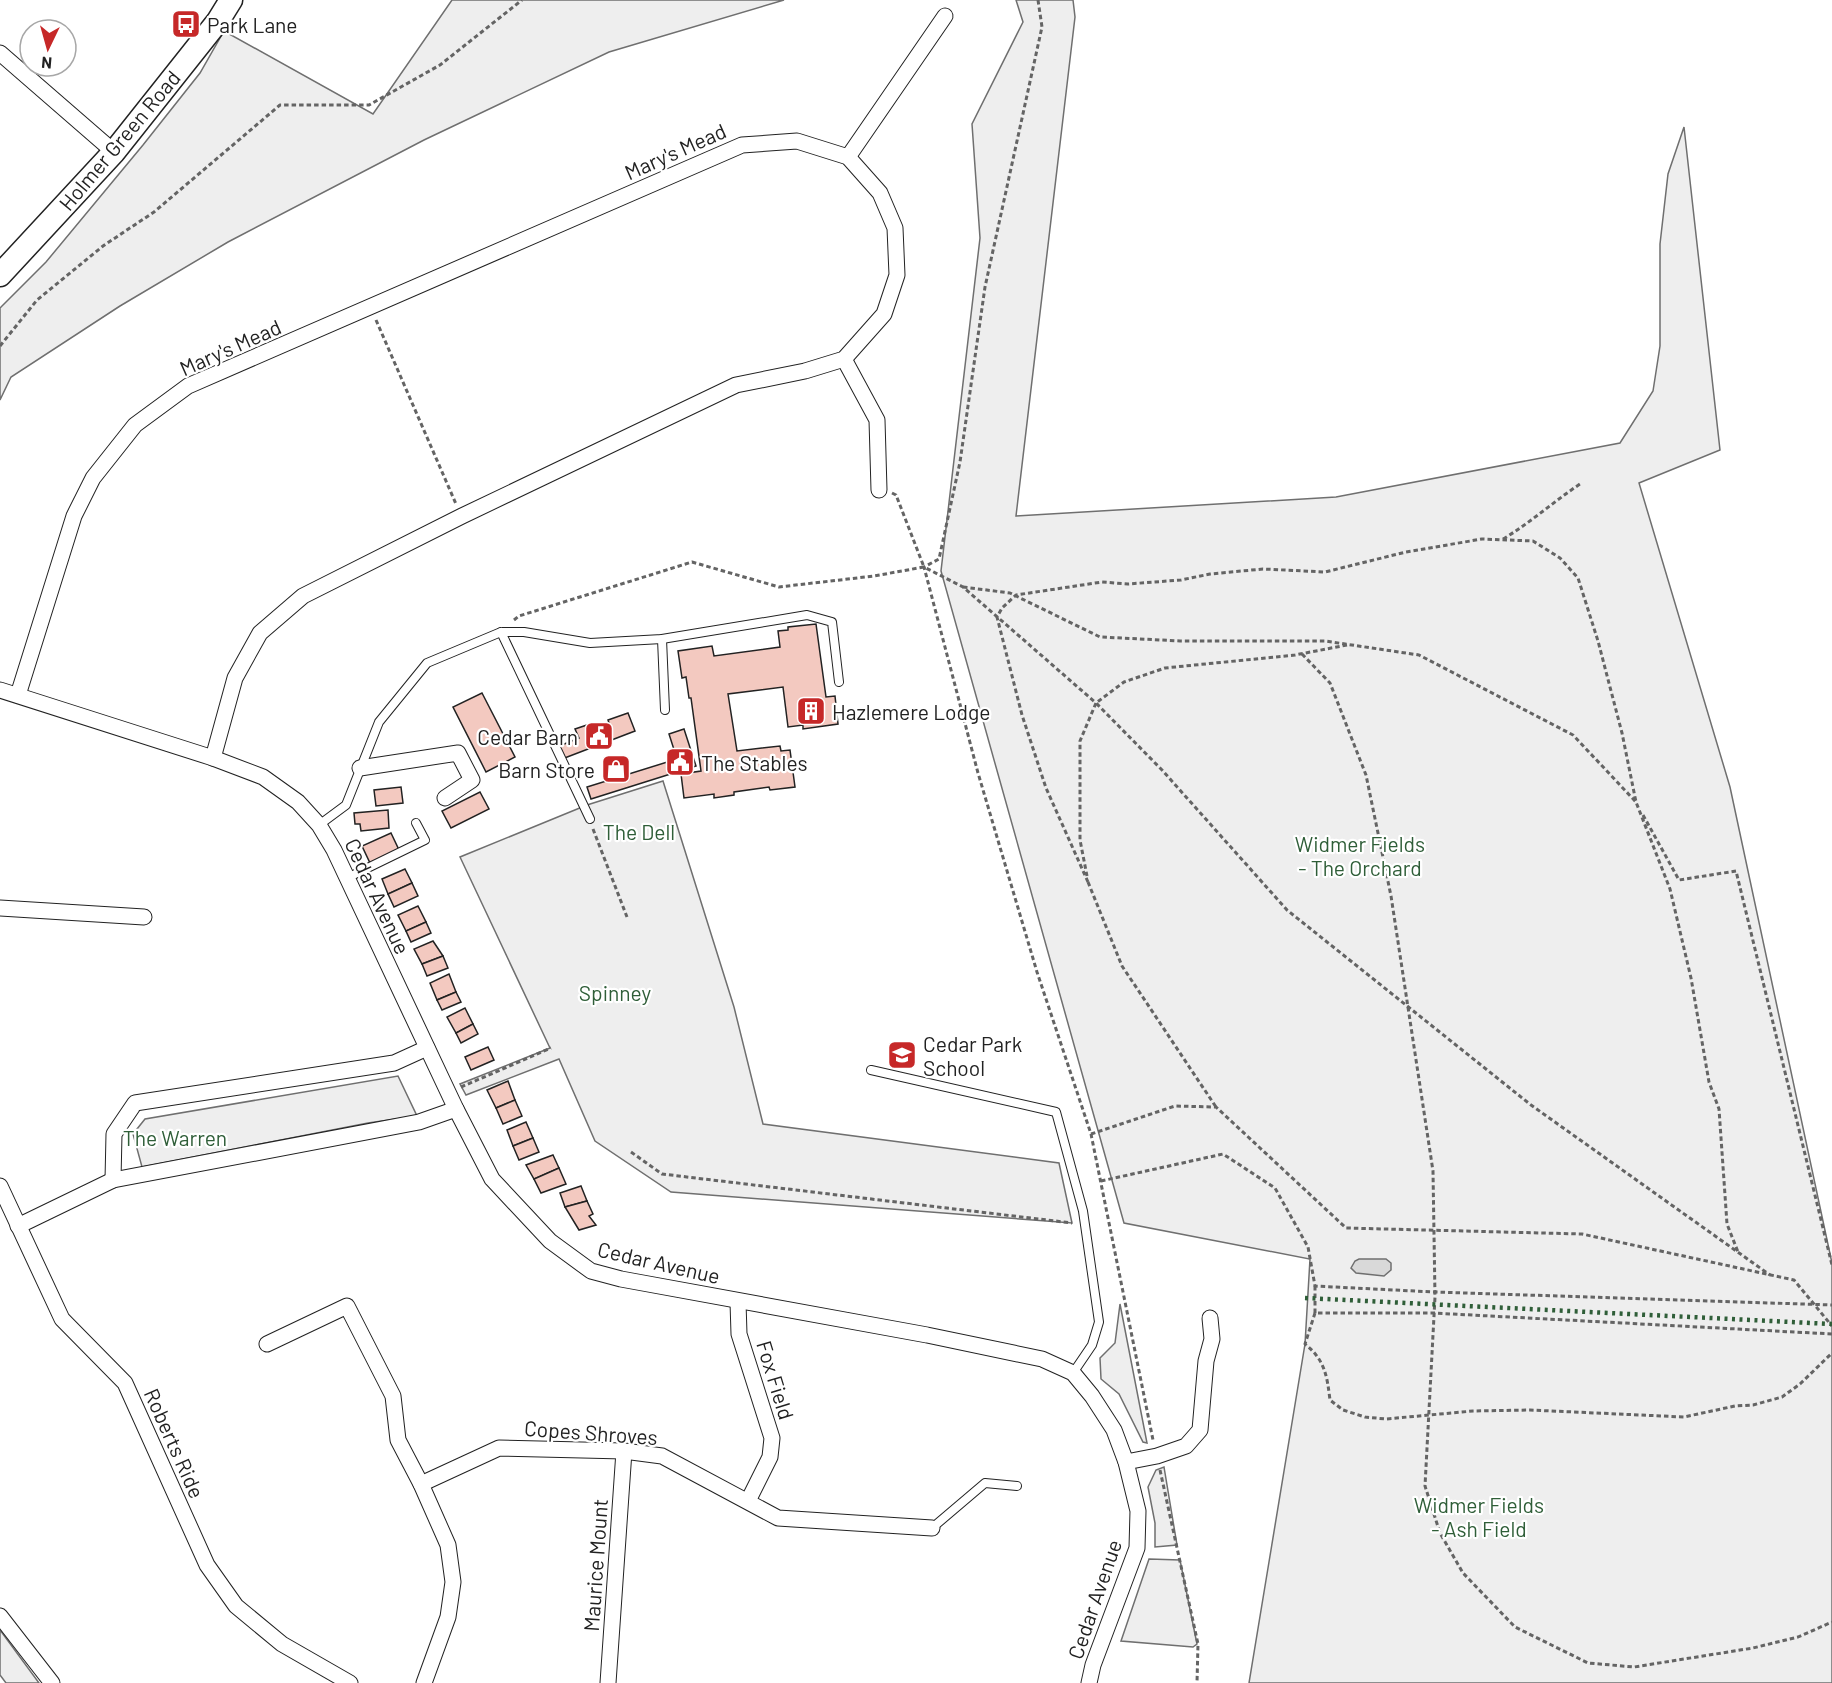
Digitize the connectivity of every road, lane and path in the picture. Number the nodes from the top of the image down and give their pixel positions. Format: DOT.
graph roads {
  1 [pos="231,0"];
  2 [pos="522,0"];
  3 [pos="1038,0"];
  4 [pos="945,16"];
  5 [pos="0,53"];
  6 [pos="114,152"];
  7 [pos="848,157"];
  8 [pos="0,275"];
  9 [pos="370,307"];
  10 [pos="0,346"];
  11 [pos="844,359"];
  12 [pos="1580,484"];
  13 [pos="879,490"];
  14 [pos="462,516"];
  15 [pos="1502,540"];
  16 [pos="924,567"];
  17 [pos="963,587"];
  18 [pos="1016,596"];
  19 [pos="997,617"];
  20 [pos="501,632"];
  21 [pos="663,639"];
  22 [pos="1350,645"];
  23 [pos="1302,654"];
  24 [pos="839,682"];
  25 [pos="0,690"];
  26 [pos="18,695"];
  27 [pos="1096,702"];
  28 [pos="665,710"];
  29 [pos="213,758"];
  30 [pos="360,768"];
  31 [pos="445,798"];
  32 [pos="1636,802"];
  33 [pos="590,819"];
  34 [pos="416,823"];
  35 [pos="319,825"];
  36 [pos="347,878"];
  37 [pos="1088,882"];
  38 [pos="0,908"];
  39 [pos="627,916"];
  40 [pos="144,917"];
  41 [pos="1408,1006"];
  42 [pos="427,1048"];
  43 [pos="550,1048"];
  44 [pos="871,1070"];
  45 [pos="448,1092"];
  46 [pos="1216,1107"];
  47 [pos="456,1109"];
  48 [pos="1091,1134"];
  49 [pos="631,1152"];
  50 [pos="113,1180"];
  51 [pos="1101,1181"];
  52 [pos="0,1186"];
  53 [pos="1072,1223"];
  54 [pos="18,1226"];
  55 [pos="1435,1230"];
  56 [pos="1738,1252"];
  57 [pos="1832,1265"];
  58 [pos="1770,1275"];
  59 [pos="1315,1286"];
  60 [pos="1435,1292"];
  61 [pos="738,1302"];
  62 [pos="1832,1305"];
  63 [pos="1815,1306"];
  64 [pos="1315,1313"];
  65 [pos="1433,1313"];
  66 [pos="1210,1317"];
  67 [pos="1832,1326"];
  68 [pos="1832,1334"];
  69 [pos="267,1344"];
  70 [pos="1832,1353"];
  71 [pos="1073,1373"];
  72 [pos="1429,1414"];
  73 [pos="624,1451"];
  74 [pos="1157,1456"];
  75 [pos="1126,1462"];
  76 [pos="421,1484"];
  77 [pos="1017,1486"];
  78 [pos="748,1501"];
  79 [pos="932,1528"];
  80 [pos="0,1616"];
  81 [pos="1832,1622"];
  82 [pos="52,1683"];
  83 [pos="350,1683"];
  84 [pos="424,1683"];
  85 [pos="608,1683"];
  86 [pos="1089,1683"];
  87 [pos="1197,1683"];
  1 -- 6 [label="street, Holmer Green Road"];
  2 -- 10 [label="path"];
  3 -- 16 [label="path"];
  4 -- 7 [label="street"];
  5 -- 6 [label="street"];
  6 -- 8 [label="street, Holmer Green Road"];
  7 -- 9 [label="street, Mary's Mead"];
  7 -- 11 [label="street"];
  9 -- 14 [label="path"];
  9 -- 26 [label="street, Mary's Mead"];
  11 -- 13 [label="street"];
  11 -- 14 [label="street"];
  12 -- 15 [label="path"];
  13 -- 16 [label="path"];
  14 -- 29 [label="street"];
  15 -- 18 [label="path"];
  15 -- 32 [label="path"];
  16 -- 17 [label="path"];
  16 -- 20 [label="path"];
  16 -- 48 [label="path"];
  17 -- 18 [label="path"];
  17 -- 19 [label="path"];
  18 -- 19 [label="path"];
  18 -- 22 [label="path"];
  19 -- 27 [label="path"];
  19 -- 37 [label="path"];
  20 -- 21 [label="lane"];
  20 -- 30 [label="lane"];
  20 -- 33 [label="lane"];
  21 -- 24 [label="lane"];
  21 -- 28 [label="lane"];
  22 -- 23 [label="path"];
  22 -- 32 [label="path"];
  23 -- 27 [label="path"];
  23 -- 41 [label="path"];
  25 -- 26 [label="street, Cedar Avenue"];
  26 -- 29 [label="street, Cedar Avenue"];
  27 -- 37 [label="path"];
  27 -- 41 [label="path"];
  29 -- 35 [label="street, Cedar Avenue"];
  30 -- 31 [label="street"];
  30 -- 35 [label="lane"];
  32 -- 56 [label="path"];
  32 -- 57 [label="path"];
  33 -- 39 [label="path"];
  34 -- 36 [label="lane"];
  35 -- 36 [label="street, Cedar Avenue"];
  36 -- 42 [label="street, Cedar Avenue"];
  37 -- 46 [label="path"];
  38 -- 40 [label="street"];
  41 -- 55 [label="path"];
  41 -- 56 [label="path"];
  42 -- 45 [label="street, Cedar Avenue"];
  42 -- 50 [label="street"];
  43 -- 45 [label="path"];
  44 -- 71 [label="lane"];
  45 -- 47 [label="street, Cedar Avenue"];
  46 -- 48 [label="path"];
  46 -- 55 [label="path"];
  47 -- 50 [label="street"];
  47 -- 61 [label="street, Cedar Avenue"];
  48 -- 51 [label="path"];
  49 -- 53 [label="path"];
  50 -- 54 [label="street"];
  51 -- 59 [label="path"];
  51 -- 74 [label="path"];
  52 -- 54 [label="street, Roberts Ride"];
  54 -- 83 [label="street, Roberts Ride"];
  55 -- 58 [label="path"];
  55 -- 60 [label="path"];
  56 -- 58 [label="path"];
  58 -- 63 [label="path"];
  59 -- 60 [label="path"];
  59 -- 64 [label="path"];
  60 -- 63 [label="path"];
  60 -- 65 [label="path"];
  61 -- 71 [label="street, Cedar Avenue"];
  61 -- 78 [label="street, Fox Field"];
  62 -- 63 [label="path"];
  63 -- 67 [label="path"];
  64 -- 65 [label="path"];
  64 -- 72 [label="path"];
  65 -- 68 [label="path"];
  65 -- 72 [label="path"];
  66 -- 74 [label="street"];
  69 -- 76 [label="street"];
  70 -- 72 [label="path"];
  71 -- 75 [label="street, Cedar Avenue"];
  72 -- 81 [label="path"];
  73 -- 76 [label="street, Copes Shroves"];
  73 -- 78 [label="street, Copes Shroves"];
  73 -- 85 [label="street, Maurice Mount"];
  74 -- 75 [label="street"];
  74 -- 87 [label="path"];
  75 -- 86 [label="street, Cedar Avenue"];
  76 -- 84 [label="street"];
  77 -- 79 [label="lane"];
  78 -- 79 [label="street, Copes Shroves"];
  80 -- 82 [label="street"];
}
